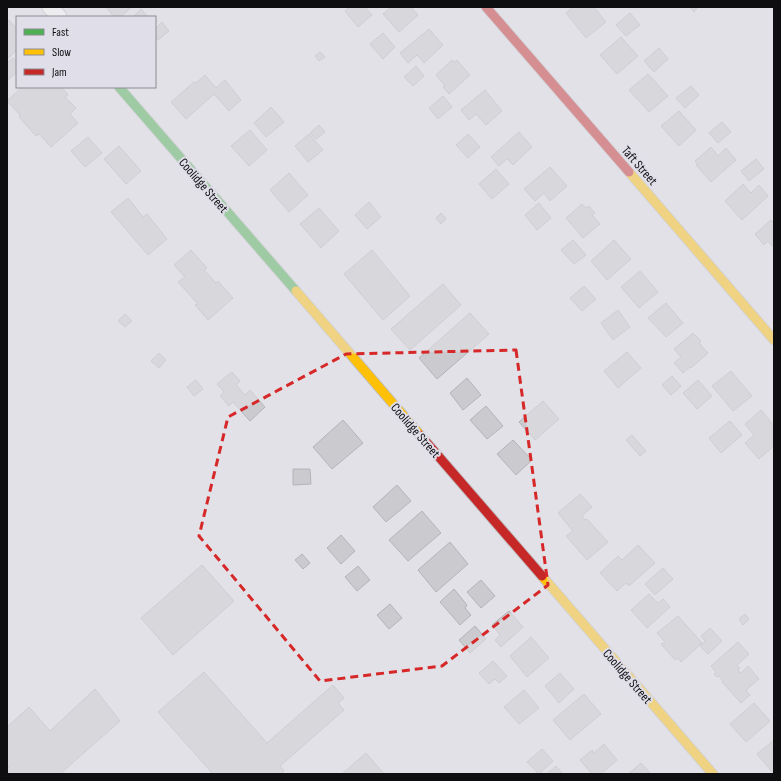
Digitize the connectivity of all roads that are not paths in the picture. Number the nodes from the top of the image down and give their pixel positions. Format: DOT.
graph roads {
  1 [pos="50,7"];
  2 [pos="486,7"];
  3 [pos="57,16"];
  4 [pos="120,88"];
  5 [pos="774,340"];
  6 [pos="713,774"];
  1 -- 3 [label="street"];
  2 -- 5 [label="street, Taft Street"];
  4 -- 6 [label="street, Coolidge Street"];
}
